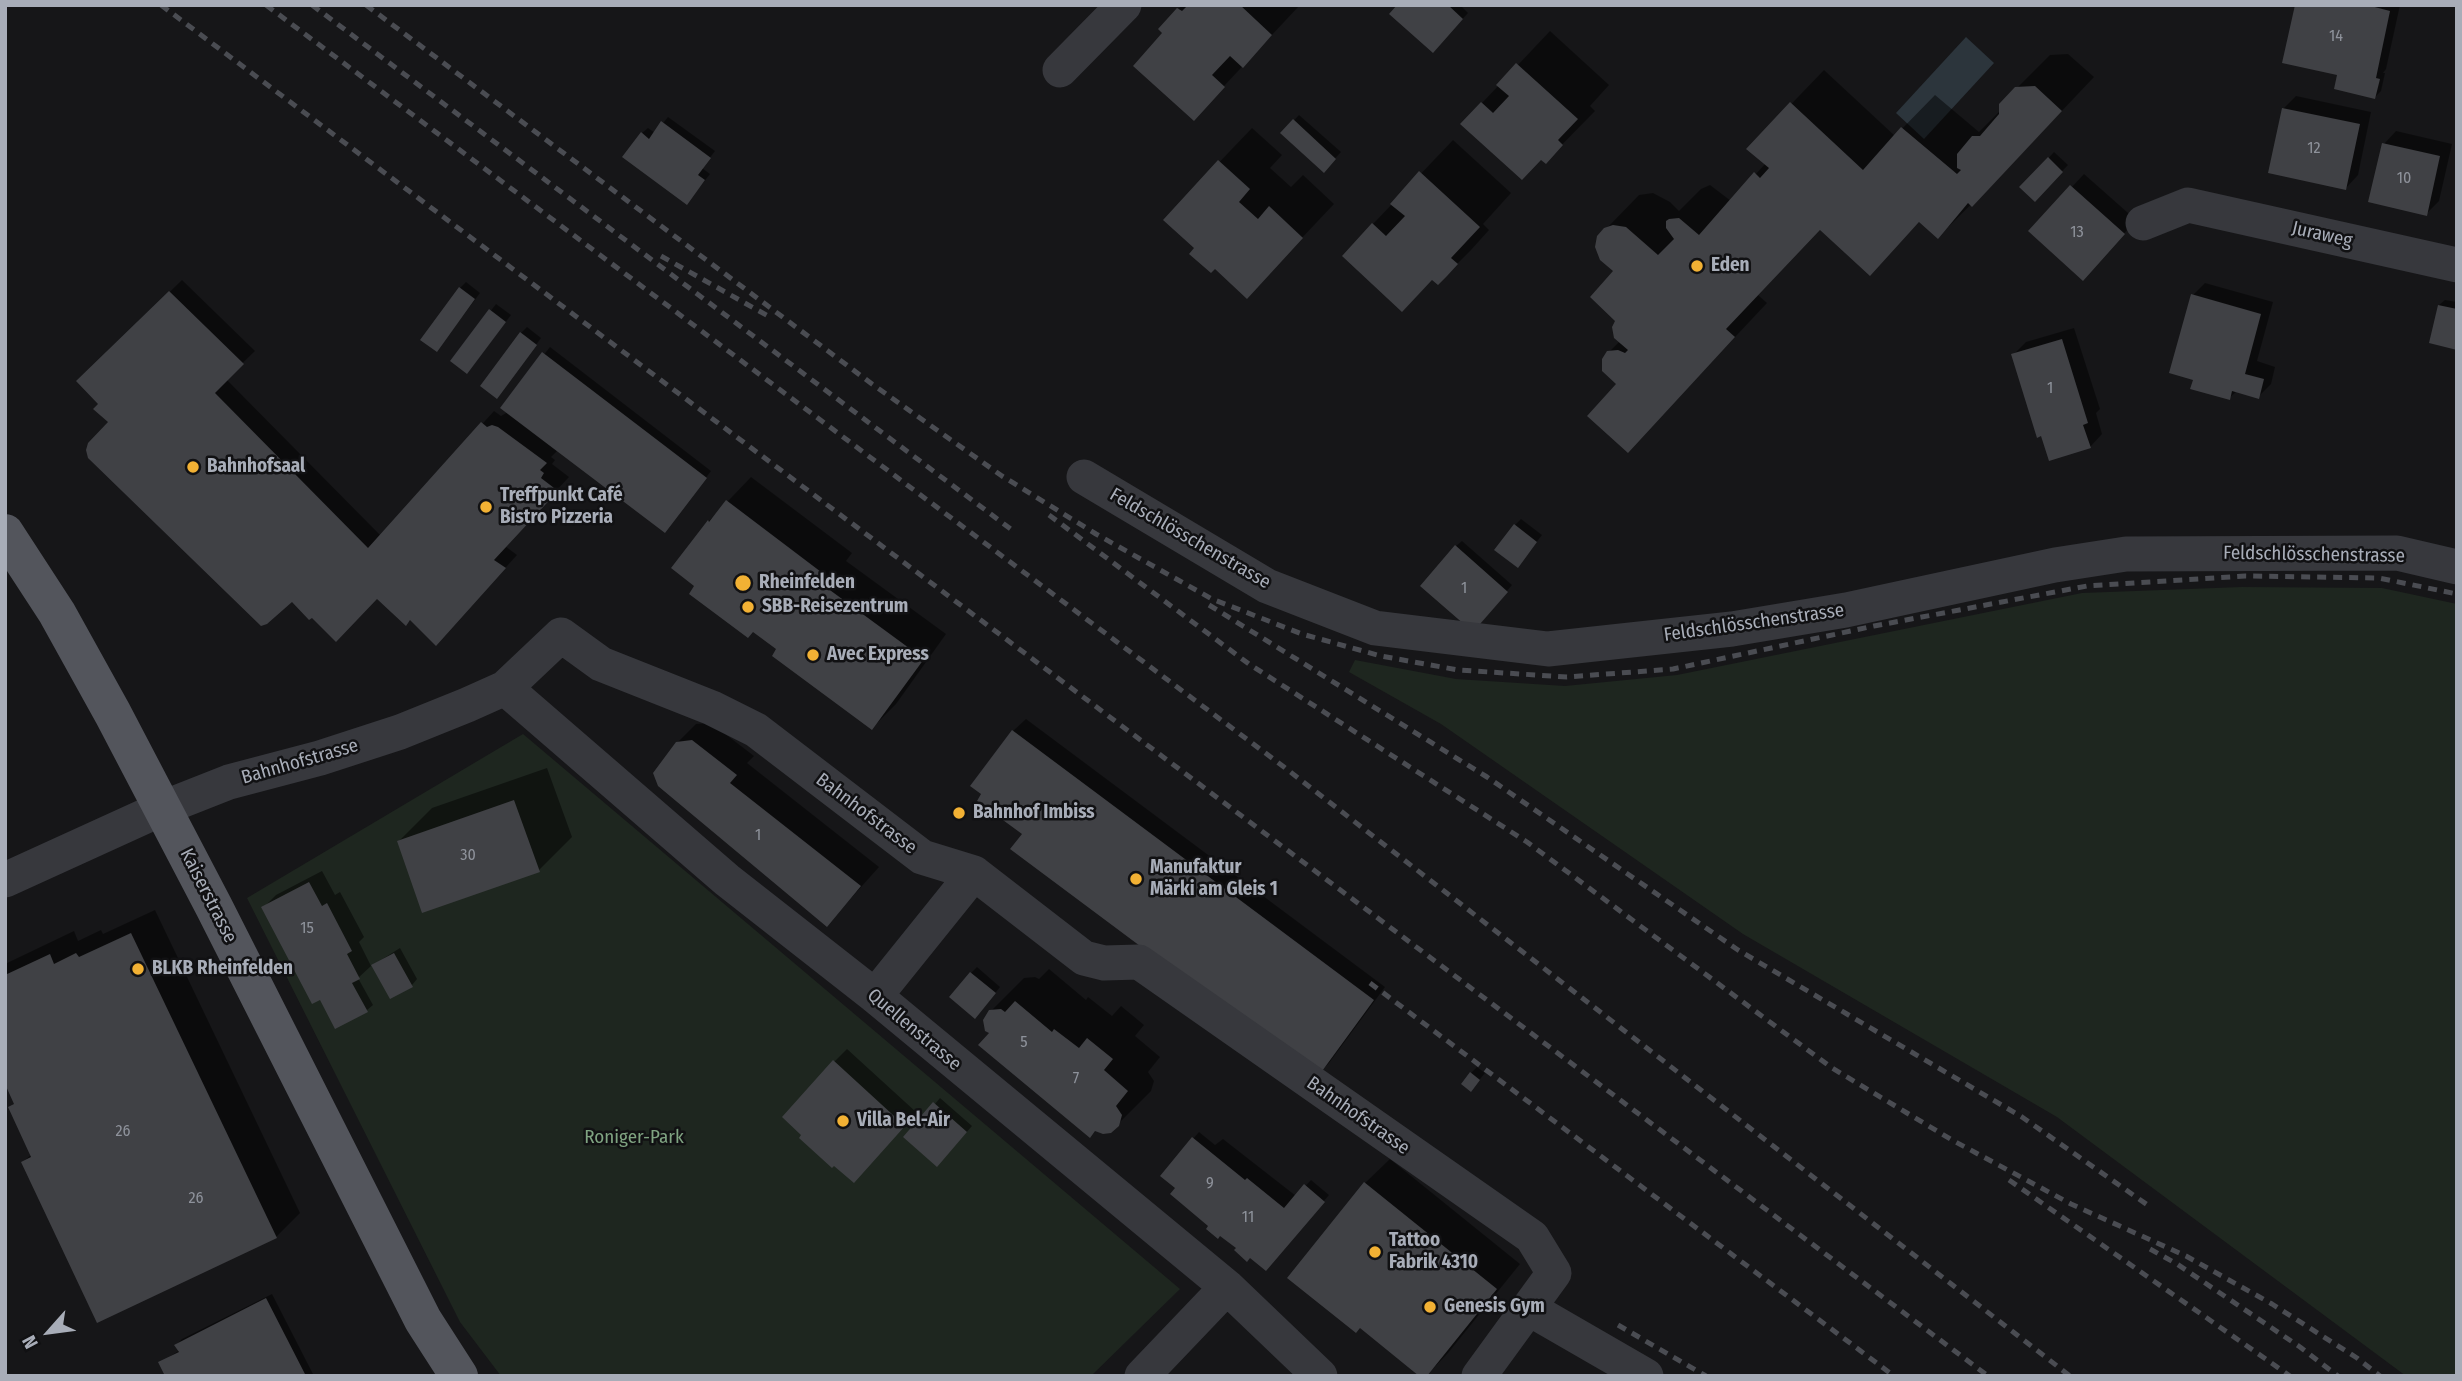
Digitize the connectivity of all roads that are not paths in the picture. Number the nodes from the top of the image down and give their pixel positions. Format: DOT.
graph roads {
  1 [pos="1124,5"];
  2 [pos="1060,69"];
  3 [pos="2143,223"];
  4 [pos="2457,265"];
  5 [pos="1084,477"];
  6 [pos="5,533"];
  7 [pos="2457,567"];
  8 [pos="505,688"];
  9 [pos="163,808"];
  10 [pos="974,873"];
  11 [pos="5,880"];
  12 [pos="875,996"];
  13 [pos="1227,1287"];
  14 [pos="1530,1309"];
  15 [pos="459,1376"];
  16 [pos="1143,1376"];
  17 [pos="1320,1376"];
  18 [pos="1479,1376"];
  19 [pos="1646,1376"];
  1 -- 2 [label="street"];
  3 -- 4 [label="street, Juraweg"];
  5 -- 7 [label="street, Feldschlösschenstrasse"];
  6 -- 9 [label="main road, Kaiserstrasse"];
  8 -- 9 [label="street, Bahnhofstrasse"];
  8 -- 10 [label="street, Bahnhofstrasse"];
  8 -- 12 [label="street, Quellenstrasse"];
  9 -- 11 [label="street, Bahnhofstrasse"];
  9 -- 15 [label="main road, Kaiserstrasse"];
  10 -- 12 [label="street"];
  10 -- 14 [label="street, Bahnhofstrasse"];
  12 -- 13 [label="street, Quellenstrasse"];
  13 -- 16 [label="street"];
  13 -- 17 [label="street, Quellenstrasse"];
  14 -- 18 [label="street, Bahnhofstrasse"];
  14 -- 19 [label="street"];
}
